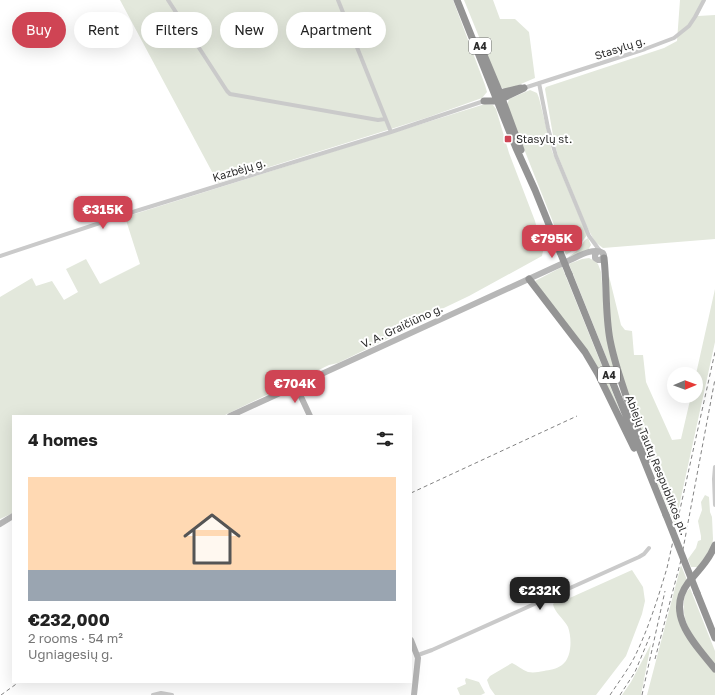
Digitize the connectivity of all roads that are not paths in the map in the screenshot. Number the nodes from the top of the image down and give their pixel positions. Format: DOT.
graph roads {
  1 [pos="168,0"];
  2 [pos="338,0"];
  3 [pos="459,0"];
  4 [pos="704,0"];
  5 [pos="539,83"];
  6 [pos="524,88"];
  7 [pos="498,97"];
  8 [pos="484,101"];
  9 [pos="385,120"];
  10 [pos="390,132"];
  11 [pos="597,254"];
  12 [pos="0,256"];
  13 [pos="529,279"];
  14 [pos="296,386"];
  15 [pos="232,415"];
  16 [pos="310,415"];
  17 [pos="715,467"];
  18 [pos="650,476"];
  19 [pos="654,485"];
  20 [pos="715,505"];
  21 [pos="12,517"];
  22 [pos="1,523"];
  23 [pos="715,545"];
  24 [pos="649,548"];
  25 [pos="712,556"];
  26 [pos="715,638"];
  27 [pos="412,642"];
  28 [pos="418,655"];
  29 [pos="715,669"];
  30 [pos="153,695"];
  31 [pos="172,695"];
  32 [pos="414,695"];
  1 -- 9 [label="street"];
  2 -- 9 [label="street"];
  3 -- 7 [label="highway, Abiejų Tautų Respublikos pl. / A4"];
  4 -- 5 [label="street, Stasylų g."];
  5 -- 6 [label="street, Stasylų g."];
  5 -- 11 [label="street"];
  6 -- 7 [label="highway"];
  7 -- 8 [label="highway"];
  7 -- 18 [label="highway, Abiejų Tautų Respublikos pl. / A4, bridge"];
  8 -- 10 [label="street, Kazbėjų g."];
  9 -- 10 [label="street"];
  10 -- 12 [label="street, Kazbėjų g."];
  11 -- 13 [label="main road, V. A. Graičiūno g."];
  11 -- 19 [label="highway"];
  13 -- 14 [label="main road, V. A. Graičiūno g."];
  13 -- 18 [label="highway"];
  14 -- 15 [label="main road, V. A. Graičiūno g."];
  14 -- 16 [label="main road"];
  17 -- 20 [label="street"];
  18 -- 19 [label="highway, Abiejų Tautų Respublikos pl. / A4"];
  19 -- 26 [label="highway, Abiejų Tautų Respublikos pl. / A4, bridge"];
  21 -- 22 [label="main road"];
  23 -- 25 [label="highway"];
  24 -- 28 [label="street"];
  25 -- 29 [label="highway"];
  27 -- 28 [label="main road"];
  28 -- 32 [label="main road"];
  30 -- 31 [label="street"];
}
